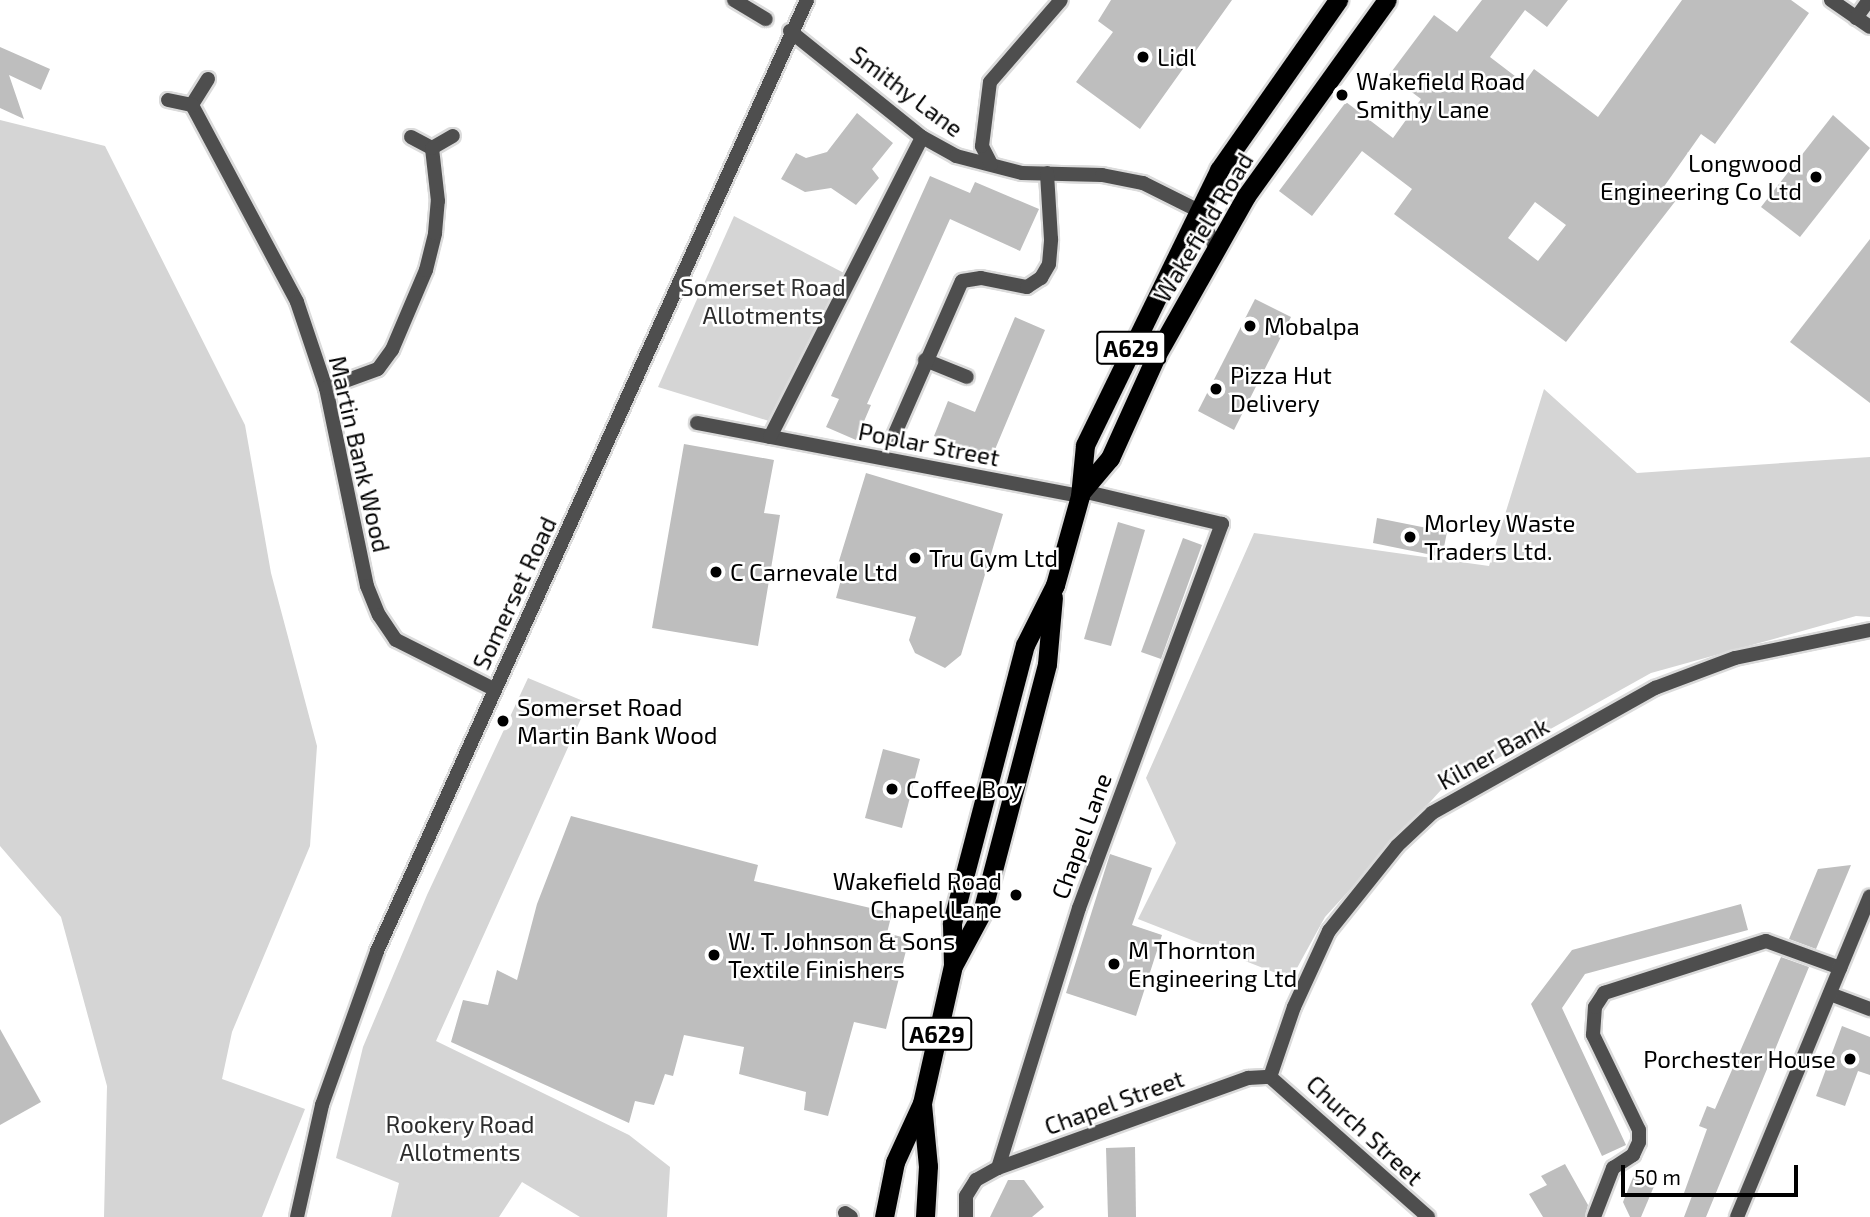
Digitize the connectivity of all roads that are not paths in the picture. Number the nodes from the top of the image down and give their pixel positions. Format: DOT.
graph roads {
  1 [pos="734,0"];
  2 [pos="807,0"];
  3 [pos="1061,0"];
  4 [pos="1338,0"];
  5 [pos="1387,0"];
  6 [pos="1831,0"];
  7 [pos="1869,0"];
  8 [pos="1856,18"];
  9 [pos="766,19"];
  10 [pos="1870,27"];
  11 [pos="790,31"];
  12 [pos="208,79"];
  13 [pos="168,100"];
  14 [pos="192,105"];
  15 [pos="453,136"];
  16 [pos="411,137"];
  17 [pos="922,137"];
  18 [pos="432,148"];
  19 [pos="991,164"];
  20 [pos="1047,173"];
  21 [pos="1197,210"];
  22 [pos="1216,248"];
  23 [pos="925,360"];
  24 [pos="967,377"];
  25 [pos="326,388"];
  26 [pos="696,424"];
  27 [pos="770,437"];
  28 [pos="893,438"];
  29 [pos="1081,493"];
  30 [pos="1222,524"];
  31 [pos="1870,630"];
  32 [pos="494,690"];
  33 [pos="1870,896"];
  34 [pos="1840,968"];
  35 [pos="1830,994"];
  36 [pos="1870,1009"];
  37 [pos="1270,1077"];
  38 [pos="922,1103"];
  39 [pos="998,1168"];
  40 [pos="924,1215"];
  41 [pos="1422,1216"];
  42 [pos="297,1217"];
  43 [pos="884,1217"];
  44 [pos="966,1217"];
  45 [pos="1594,1217"];
  46 [pos="1737,1217"];
  1 -- 9 [label="street"];
  2 -- 11 [label="street, Somerset Road"];
  3 -- 19 [label="street"];
  4 -- 21 [label="highway, Wakefield Road / A629"];
  5 -- 22 [label="highway, Wakefield Road / A629"];
  6 -- 8 [label="street"];
  7 -- 8 [label="street"];
  8 -- 10 [label="street"];
  11 -- 17 [label="street, Smithy Lane"];
  11 -- 32 [label="street, Somerset Road"];
  12 -- 14 [label="street"];
  13 -- 14 [label="street"];
  14 -- 25 [label="street, Martin Bank Wood"];
  15 -- 18 [label="street"];
  16 -- 18 [label="street"];
  17 -- 19 [label="street, Smithy Lane"];
  17 -- 27 [label="street"];
  18 -- 25 [label="street"];
  19 -- 20 [label="street, Smithy Lane"];
  20 -- 21 [label="street, Smithy Lane"];
  20 -- 23 [label="street"];
  21 -- 22 [label="street"];
  21 -- 29 [label="highway, Wakefield Road / A629"];
  22 -- 29 [label="highway, Wakefield Road / A629"];
  23 -- 24 [label="street"];
  23 -- 28 [label="street"];
  25 -- 32 [label="street, Martin Bank Wood"];
  26 -- 27 [label="street, Poplar Street"];
  27 -- 29 [label="street, Poplar Street"];
  29 -- 30 [label="street, Poplar Street"];
  29 -- 38 [label="highway, Wakefield Road / A629"];
  30 -- 39 [label="street, Chapel Lane"];
  31 -- 37 [label="street, Kilner Bank"];
  32 -- 42 [label="street, Somerset Road"];
  33 -- 34 [label="street"];
  34 -- 35 [label="street"];
  34 -- 45 [label="street"];
  35 -- 36 [label="street"];
  35 -- 46 [label="street"];
  37 -- 39 [label="street, Chapel Street"];
  37 -- 41 [label="street, Church Street"];
  38 -- 40 [label="highway, Wakefield Road / A629"];
  38 -- 43 [label="highway, Wakefield Road / A629"];
  39 -- 44 [label="street, Chapel Street"];
}
